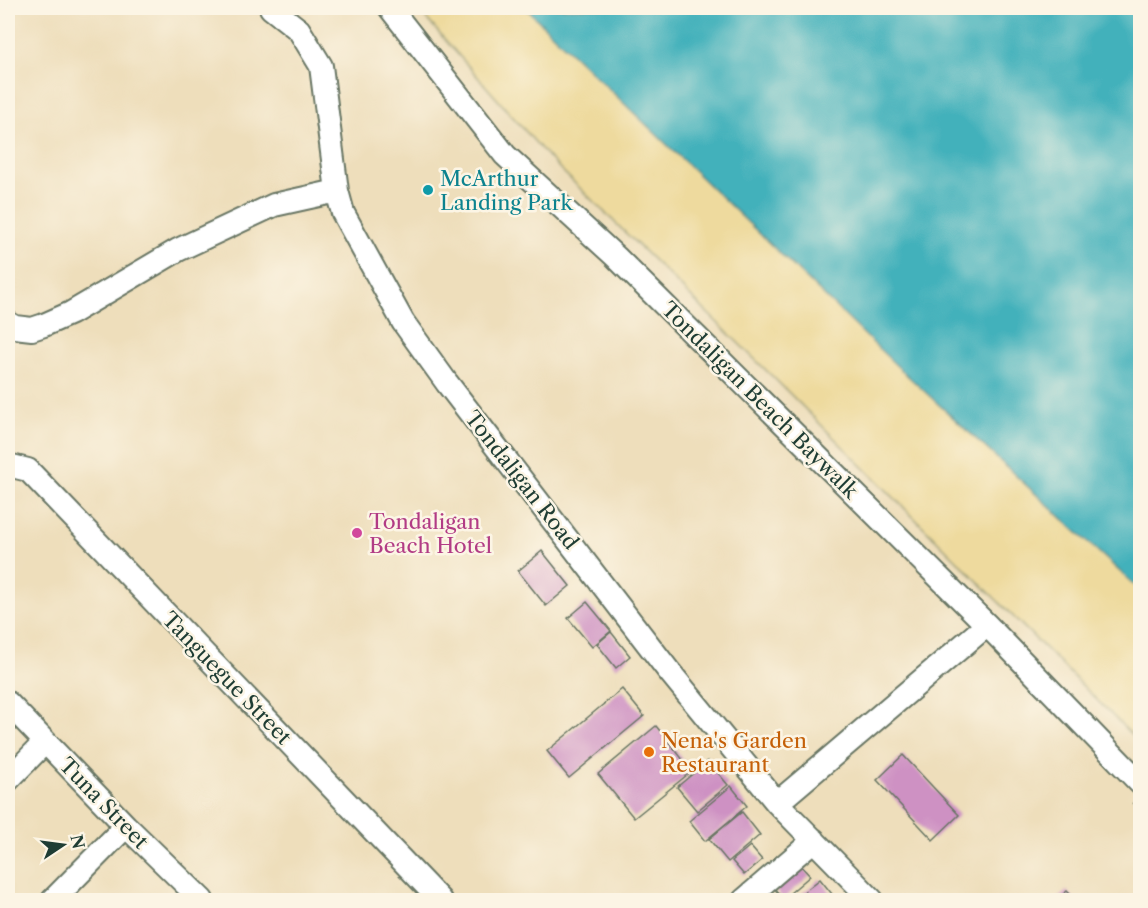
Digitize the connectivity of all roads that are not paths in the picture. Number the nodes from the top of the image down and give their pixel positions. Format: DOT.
graph roads {
  1 [pos="272,8"];
  2 [pos="390,8"];
  3 [pos="337,191"];
  4 [pos="8,324"];
  5 [pos="8,465"];
  6 [pos="987,625"];
  7 [pos="8,703"];
  8 [pos="45,742"];
  9 [pos="8,780"];
  10 [pos="1140,783"];
  11 [pos="777,803"];
  12 [pos="126,826"];
  13 [pos="814,840"];
  14 [pos="53,900"];
  15 [pos="202,900"];
  16 [pos="439,900"];
  17 [pos="744,900"];
  18 [pos="872,900"];
  1 -- 3 [label="street, Tondaligan Road"];
  2 -- 6 [label="street, Tondaligan Beach Baywalk"];
  3 -- 4 [label="street"];
  3 -- 11 [label="street, Tondaligan Road"];
  5 -- 16 [label="street, Tanguegue Street"];
  6 -- 10 [label="street, Tondaligan Beach Baywalk"];
  6 -- 11 [label="street"];
  7 -- 8 [label="street, Tuna Street"];
  8 -- 9 [label="street"];
  8 -- 12 [label="street, Tuna Street"];
  11 -- 13 [label="street, Tondaligan Road"];
  12 -- 14 [label="street"];
  12 -- 15 [label="street, Tuna Street"];
  13 -- 17 [label="street"];
  13 -- 18 [label="street, Tondaligan Road"];
}
